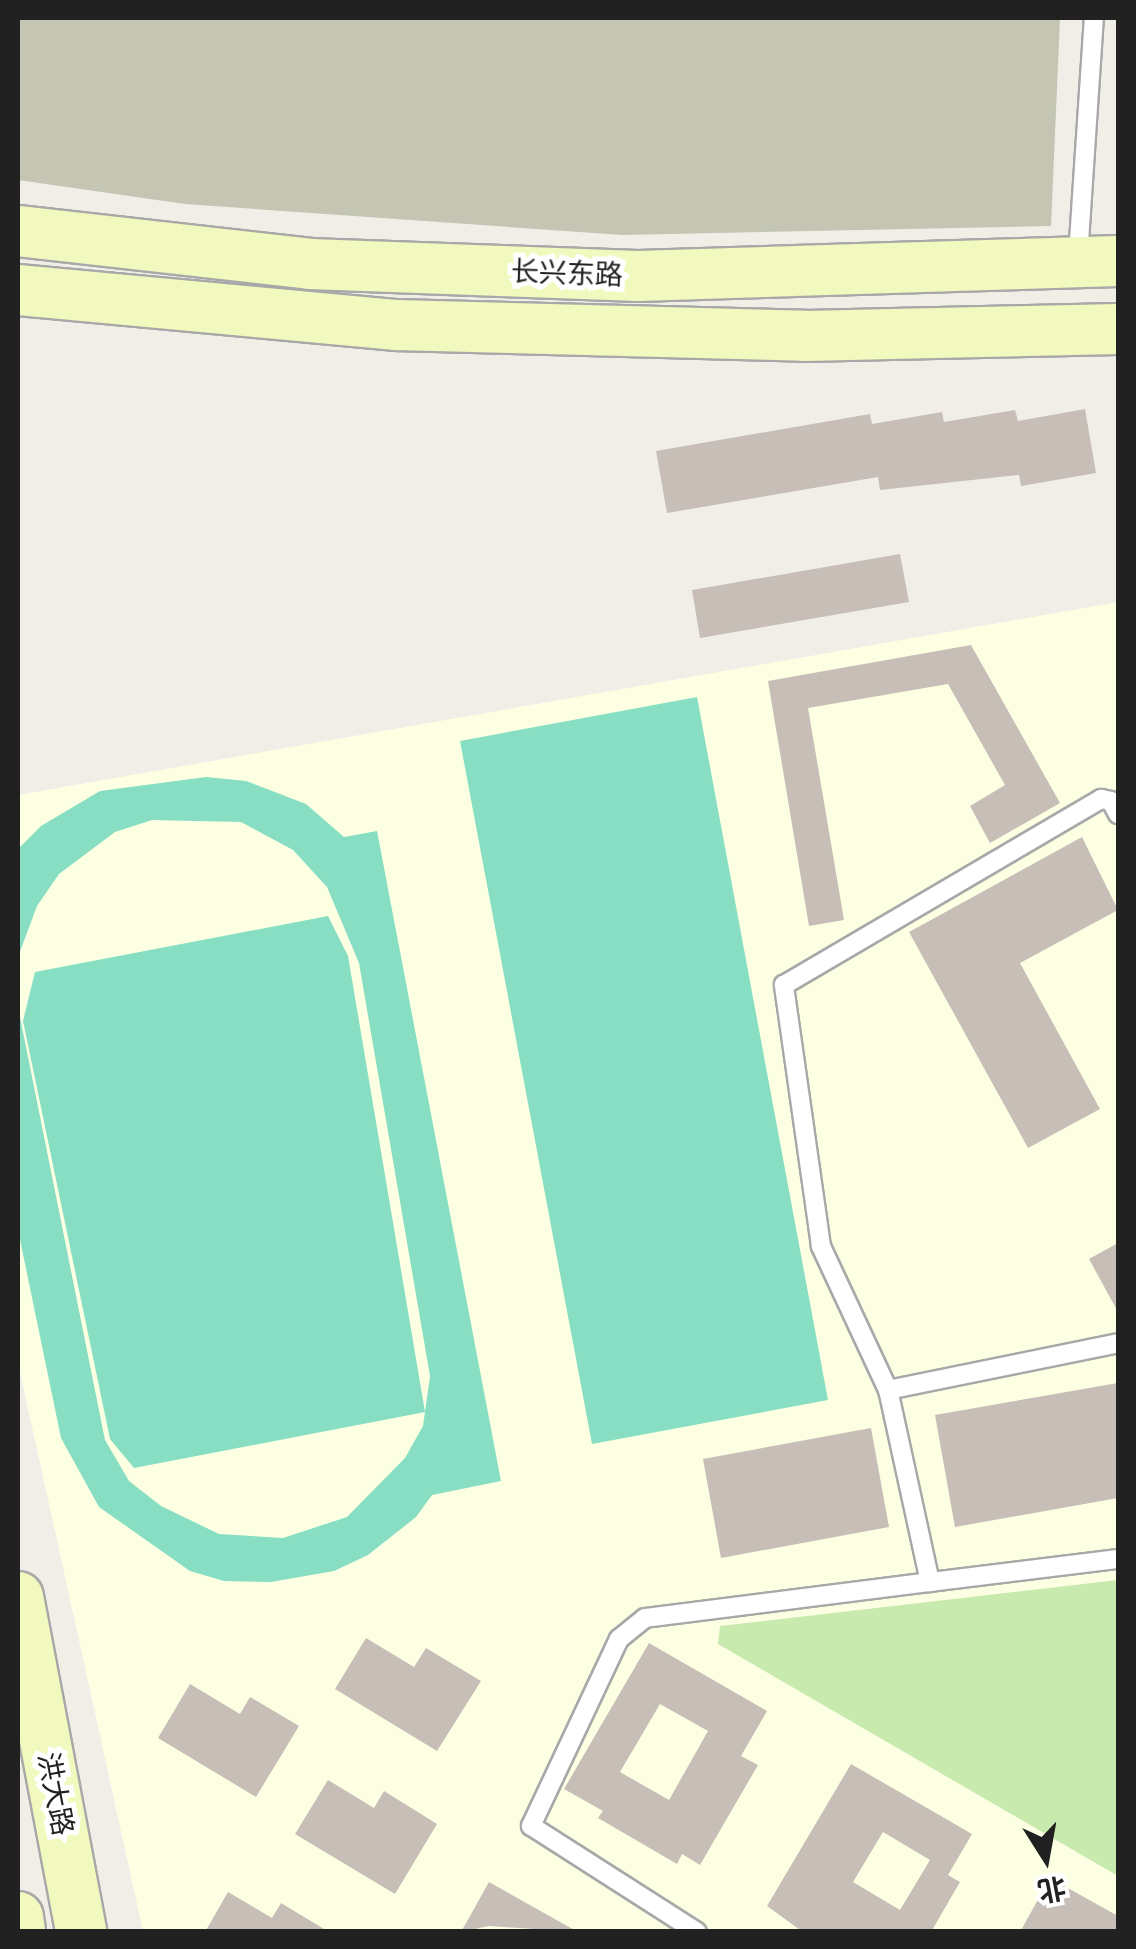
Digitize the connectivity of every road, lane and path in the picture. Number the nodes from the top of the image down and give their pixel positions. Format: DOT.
graph roads {
  1 [pos="1094,18"];
  2 [pos="18,230"];
  3 [pos="1098,262"];
  4 [pos="18,290"];
  5 [pos="1118,329"];
  6 [pos="1118,814"];
  7 [pos="1118,1343"];
  8 [pos="888,1390"];
  9 [pos="1118,1559"];
  10 [pos="930,1582"];
  11 [pos="18,1598"];
  12 [pos="18,1917"];
  13 [pos="20,1932"];
  14 [pos="81,1932"];
  15 [pos="697,1932"];
  1 -- 3 [label="lane"];
  2 -- 3 [label="main road, 长兴东路"];
  4 -- 5 [label="main road, 长兴东路"];
  6 -- 8 [label="lane"];
  7 -- 8 [label="lane"];
  8 -- 10 [label="lane"];
  9 -- 10 [label="lane"];
  10 -- 15 [label="lane"];
  11 -- 14 [label="main road, 洪大路"];
  12 -- 13 [label="main road"];
}
